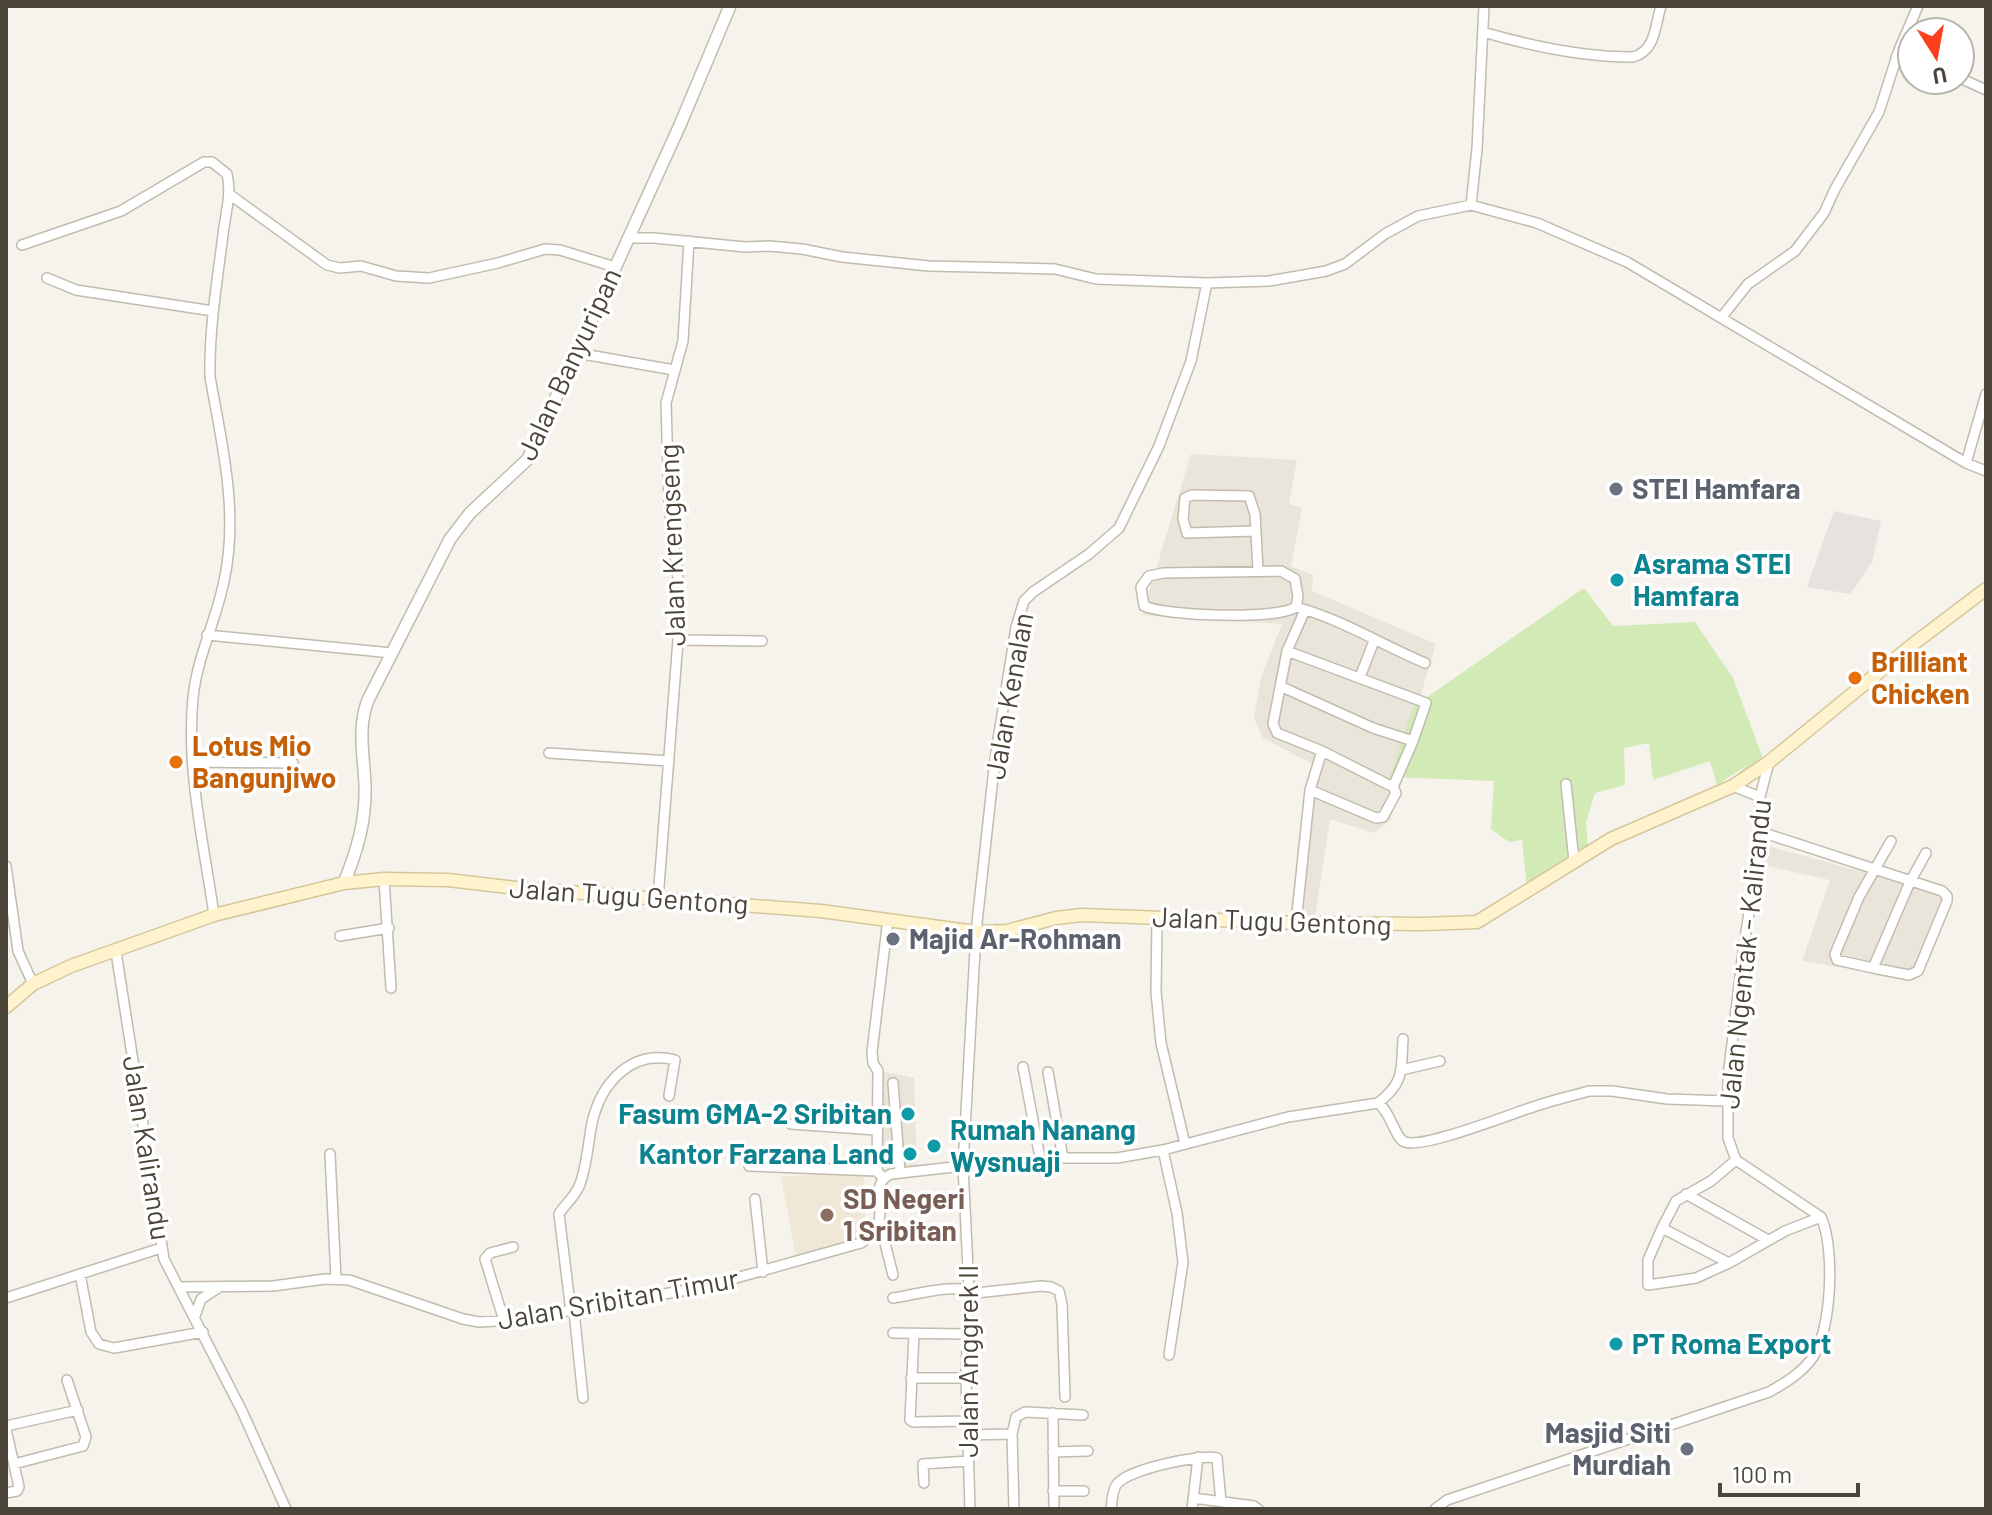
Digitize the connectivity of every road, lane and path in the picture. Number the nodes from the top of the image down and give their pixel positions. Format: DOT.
graph roads {
  1 [pos="730,6"];
  2 [pos="1484,6"];
  3 [pos="1661,6"];
  4 [pos="1483,32"];
  5 [pos="1896,57"];
  6 [pos="229,194"];
  7 [pos="1471,205"];
  8 [pos="628,238"];
  9 [pos="689,241"];
  10 [pos="22,245"];
  11 [pos="615,267"];
  12 [pos="47,278"];
  13 [pos="1207,283"];
  14 [pos="213,311"];
  15 [pos="1721,318"];
  16 [pos="577,353"];
  17 [pos="674,370"];
  18 [pos="1986,394"];
  19 [pos="1966,463"];
  20 [pos="1986,471"];
  21 [pos="1256,531"];
  22 [pos="1258,570"];
  23 [pos="1986,589"];
  24 [pos="1300,608"];
  25 [pos="207,635"];
  26 [pos="678,640"];
  27 [pos="762,641"];
  28 [pos="1374,641"];
  29 [pos="1287,651"];
  30 [pos="392,653"];
  31 [pos="1425,663"];
  32 [pos="1360,677"];
  33 [pos="1282,687"];
  34 [pos="1413,741"];
  35 [pos="1322,751"];
  36 [pos="549,753"];
  37 [pos="669,761"];
  38 [pos="193,762"];
  39 [pos="1769,762"];
  40 [pos="293,763"];
  41 [pos="1566,784"];
  42 [pos="1733,786"];
  43 [pos="1393,787"];
  44 [pos="1310,790"];
  45 [pos="1760,797"];
  46 [pos="1761,832"];
  47 [pos="1891,841"];
  48 [pos="1926,853"];
  49 [pos="1574,861"];
  50 [pos="6,866"];
  51 [pos="1874,871"];
  52 [pos="384,879"];
  53 [pos="1910,882"];
  54 [pos="344,883"];
  55 [pos="658,899"];
  56 [pos="214,915"];
  57 [pos="888,919"];
  58 [pos="1157,919"];
  59 [pos="1296,923"];
  60 [pos="389,928"];
  61 [pos="976,932"];
  62 [pos="340,936"];
  63 [pos="116,952"];
  64 [pos="1873,968"];
  65 [pos="33,984"];
  66 [pos="391,988"];
  67 [pos="6,1007"];
  68 [pos="1403,1039"];
  69 [pos="1440,1061"];
  70 [pos="1023,1067"];
  71 [pos="1401,1070"];
  72 [pos="1048,1072"];
  73 [pos="893,1083"];
  74 [pos="669,1096"];
  75 [pos="1727,1101"];
  76 [pos="1378,1103"];
  77 [pos="876,1107"];
  78 [pos="895,1107"];
  79 [pos="791,1124"];
  80 [pos="876,1130"];
  81 [pos="1185,1144"];
  82 [pos="1163,1150"];
  83 [pos="330,1154"];
  84 [pos="1063,1158"];
  85 [pos="1736,1160"];
  86 [pos="1041,1163"];
  87 [pos="749,1166"];
  88 [pos="963,1166"];
  89 [pos="900,1172"];
  90 [pos="880,1175"];
  91 [pos="1686,1194"];
  92 [pos="755,1199"];
  93 [pos="1821,1217"];
  94 [pos="880,1223"];
  95 [pos="1662,1228"];
  96 [pos="1768,1240"];
  97 [pos="513,1247"];
  98 [pos="161,1248"];
  99 [pos="1729,1263"];
  100 [pos="763,1272"];
  101 [pos="80,1274"];
  102 [pos="893,1275"];
  103 [pos="336,1279"];
  104 [pos="179,1287"];
  105 [pos="221,1287"];
  106 [pos="969,1290"];
  107 [pos="6,1298"];
  108 [pos="893,1298"];
  109 [pos="572,1312"];
  110 [pos="195,1316"];
  111 [pos="504,1321"];
  112 [pos="203,1332"];
  113 [pos="893,1333"];
  114 [pos="914,1334"];
  115 [pos="966,1334"];
  116 [pos="1169,1355"];
  117 [pos="911,1378"];
  118 [pos="966,1378"];
  119 [pos="67,1380"];
  120 [pos="1065,1397"];
  121 [pos="583,1398"];
  122 [pos="78,1410"];
  123 [pos="1053,1413"];
  124 [pos="1083,1415"];
  125 [pos="967,1421"];
  126 [pos="6,1427"];
  127 [pos="1012,1434"];
  128 [pos="967,1435"];
  129 [pos="1088,1451"];
  130 [pos="1053,1452"];
  131 [pos="11,1457"];
  132 [pos="1198,1457"];
  133 [pos="968,1461"];
  134 [pos="924,1483"];
  135 [pos="1053,1491"];
  136 [pos="1084,1491"];
  137 [pos="6,1493"];
  138 [pos="1193,1498"];
  139 [pos="1226,1505"];
  140 [pos="286,1509"];
  141 [pos="970,1509"];
  142 [pos="1014,1509"];
  143 [pos="1054,1509"];
  144 [pos="1111,1509"];
  145 [pos="1192,1509"];
  146 [pos="1258,1509"];
  147 [pos="1435,1509"];
  1 -- 8 [label="street, Jalan Banyuripan"];
  2 -- 4 [label="street"];
  3 -- 4 [label="street"];
  4 -- 7 [label="street"];
  5 -- 15 [label="street"];
  6 -- 10 [label="street"];
  6 -- 11 [label="street"];
  6 -- 14 [label="street"];
  7 -- 13 [label="street"];
  7 -- 15 [label="street"];
  8 -- 9 [label="street"];
  8 -- 11 [label="street, Jalan Banyuripan"];
  9 -- 13 [label="street"];
  9 -- 17 [label="street, Jalan Krengseng"];
  11 -- 16 [label="street, Jalan Banyuripan"];
  12 -- 14 [label="street"];
  13 -- 61 [label="street, Jalan Kenalan"];
  14 -- 25 [label="street"];
  15 -- 19 [label="street"];
  16 -- 17 [label="street"];
  16 -- 30 [label="street, Jalan Banyuripan"];
  17 -- 26 [label="street, Jalan Krengseng"];
  18 -- 19 [label="street"];
  19 -- 20 [label="street"];
  21 -- 21 [label="street"];
  21 -- 22 [label="street"];
  22 -- 24 [label="street"];
  22 -- 24 [label="street"];
  23 -- 39 [label="main road, Jalan Tugu Gentong"];
  24 -- 28 [label="street"];
  24 -- 29 [label="street"];
  25 -- 30 [label="street"];
  25 -- 38 [label="street"];
  26 -- 27 [label="street"];
  26 -- 37 [label="street, Jalan Krengseng"];
  28 -- 31 [label="street"];
  28 -- 32 [label="street"];
  29 -- 32 [label="street"];
  29 -- 33 [label="street"];
  30 -- 54 [label="street, Jalan Banyuripan"];
  32 -- 34 [label="street"];
  33 -- 34 [label="street"];
  33 -- 35 [label="street"];
  34 -- 43 [label="street"];
  35 -- 43 [label="street"];
  35 -- 44 [label="street"];
  36 -- 37 [label="street"];
  37 -- 55 [label="street, Jalan Krengseng"];
  38 -- 40 [label="street"];
  38 -- 56 [label="street"];
  39 -- 42 [label="main road, Jalan Tugu Gentong"];
  39 -- 45 [label="street, Jalan Ngentak - Kalirandu"];
  41 -- 49 [label="street"];
  42 -- 45 [label="street"];
  42 -- 49 [label="main road, Jalan Tugu Gentong"];
  43 -- 44 [label="street"];
  44 -- 59 [label="street"];
  45 -- 46 [label="street, Jalan Ngentak - Kalirandu"];
  46 -- 51 [label="street"];
  46 -- 75 [label="street, Jalan Ngentak - Kalirandu"];
  47 -- 51 [label="street"];
  48 -- 53 [label="street"];
  49 -- 59 [label="main road, Jalan Tugu Gentong"];
  50 -- 65 [label="street"];
  51 -- 53 [label="street"];
  51 -- 64 [label="street"];
  52 -- 54 [label="main road, Jalan Tugu Gentong"];
  52 -- 55 [label="main road, Jalan Tugu Gentong"];
  52 -- 60 [label="street"];
  53 -- 64 [label="street"];
  53 -- 64 [label="street"];
  54 -- 56 [label="main road, Jalan Tugu Gentong"];
  55 -- 57 [label="main road, Jalan Tugu Gentong"];
  56 -- 63 [label="main road, Jalan Tugu Gentong"];
  57 -- 61 [label="main road, Jalan Tugu Gentong"];
  57 -- 77 [label="street"];
  58 -- 59 [label="main road, Jalan Tugu Gentong"];
  58 -- 61 [label="main road, Jalan Tugu Gentong"];
  58 -- 81 [label="street"];
  60 -- 62 [label="street"];
  60 -- 66 [label="street"];
  61 -- 88 [label="street, Jalan Kenalan"];
  63 -- 65 [label="main road, Jalan Tugu Gentong"];
  63 -- 98 [label="street, Jalan Kalirandu"];
  65 -- 67 [label="main road, Jalan Tugu Gentong"];
  68 -- 71 [label="street"];
  69 -- 71 [label="street"];
  70 -- 86 [label="street"];
  71 -- 76 [label="street"];
  72 -- 84 [label="street"];
  73 -- 78 [label="street"];
  74 -- 109 [label="street"];
  75 -- 76 [label="street"];
  75 -- 85 [label="street, Jalan Ngentak - Kalirandu"];
  76 -- 81 [label="street"];
  77 -- 78 [label="street"];
  77 -- 80 [label="street"];
  78 -- 89 [label="street"];
  79 -- 80 [label="street"];
  80 -- 90 [label="street"];
  81 -- 82 [label="street"];
  82 -- 84 [label="street"];
  82 -- 116 [label="street"];
  83 -- 103 [label="street"];
  84 -- 86 [label="street"];
  85 -- 91 [label="street"];
  85 -- 93 [label="street"];
  86 -- 88 [label="street"];
  87 -- 90 [label="street"];
  88 -- 89 [label="street"];
  88 -- 106 [label="street, Jalan Anggrek II"];
  89 -- 90 [label="street"];
  90 -- 94 [label="street"];
  91 -- 95 [label="street"];
  91 -- 96 [label="street"];
  92 -- 100 [label="street"];
  93 -- 96 [label="street"];
  93 -- 147 [label="street"];
  94 -- 100 [label="street, Jalan Sribitan Timur"];
  94 -- 102 [label="street"];
  95 -- 99 [label="street"];
  95 -- 99 [label="street"];
  96 -- 99 [label="street"];
  97 -- 111 [label="street"];
  98 -- 101 [label="street"];
  98 -- 104 [label="street, Jalan Kalirandu"];
  100 -- 109 [label="street, Jalan Sribitan Timur"];
  101 -- 107 [label="street"];
  101 -- 112 [label="street"];
  103 -- 105 [label="street, Jalan Sribitan Timur"];
  103 -- 111 [label="street, Jalan Sribitan Timur"];
  104 -- 105 [label="street, Jalan Sribitan Timur"];
  104 -- 110 [label="street, Jalan Kalirandu"];
  105 -- 110 [label="street"];
  106 -- 108 [label="street"];
  106 -- 115 [label="street, Jalan Anggrek II"];
  106 -- 120 [label="street"];
  109 -- 111 [label="street, Jalan Sribitan Timur"];
  109 -- 121 [label="street"];
  110 -- 112 [label="street, Jalan Kalirandu"];
  112 -- 140 [label="street, Jalan Kalirandu"];
  113 -- 114 [label="street"];
  114 -- 115 [label="street"];
  114 -- 117 [label="street"];
  115 -- 118 [label="street, Jalan Anggrek II"];
  117 -- 118 [label="street"];
  117 -- 125 [label="street"];
  118 -- 125 [label="street, Jalan Anggrek II"];
  119 -- 122 [label="street"];
  122 -- 126 [label="street"];
  122 -- 131 [label="street"];
  123 -- 124 [label="street"];
  123 -- 127 [label="street"];
  123 -- 130 [label="street"];
  125 -- 128 [label="street, Jalan Anggrek II"];
  126 -- 131 [label="street"];
  127 -- 128 [label="street"];
  127 -- 142 [label="street"];
  128 -- 133 [label="street, Jalan Anggrek II"];
  129 -- 130 [label="street"];
  130 -- 135 [label="street"];
  131 -- 137 [label="street"];
  132 -- 138 [label="street"];
  132 -- 139 [label="street"];
  132 -- 144 [label="street"];
  133 -- 134 [label="street"];
  133 -- 141 [label="street, Jalan Anggrek II"];
  135 -- 136 [label="street"];
  135 -- 143 [label="street"];
  138 -- 139 [label="street"];
  138 -- 145 [label="street"];
  139 -- 146 [label="street"];
}
